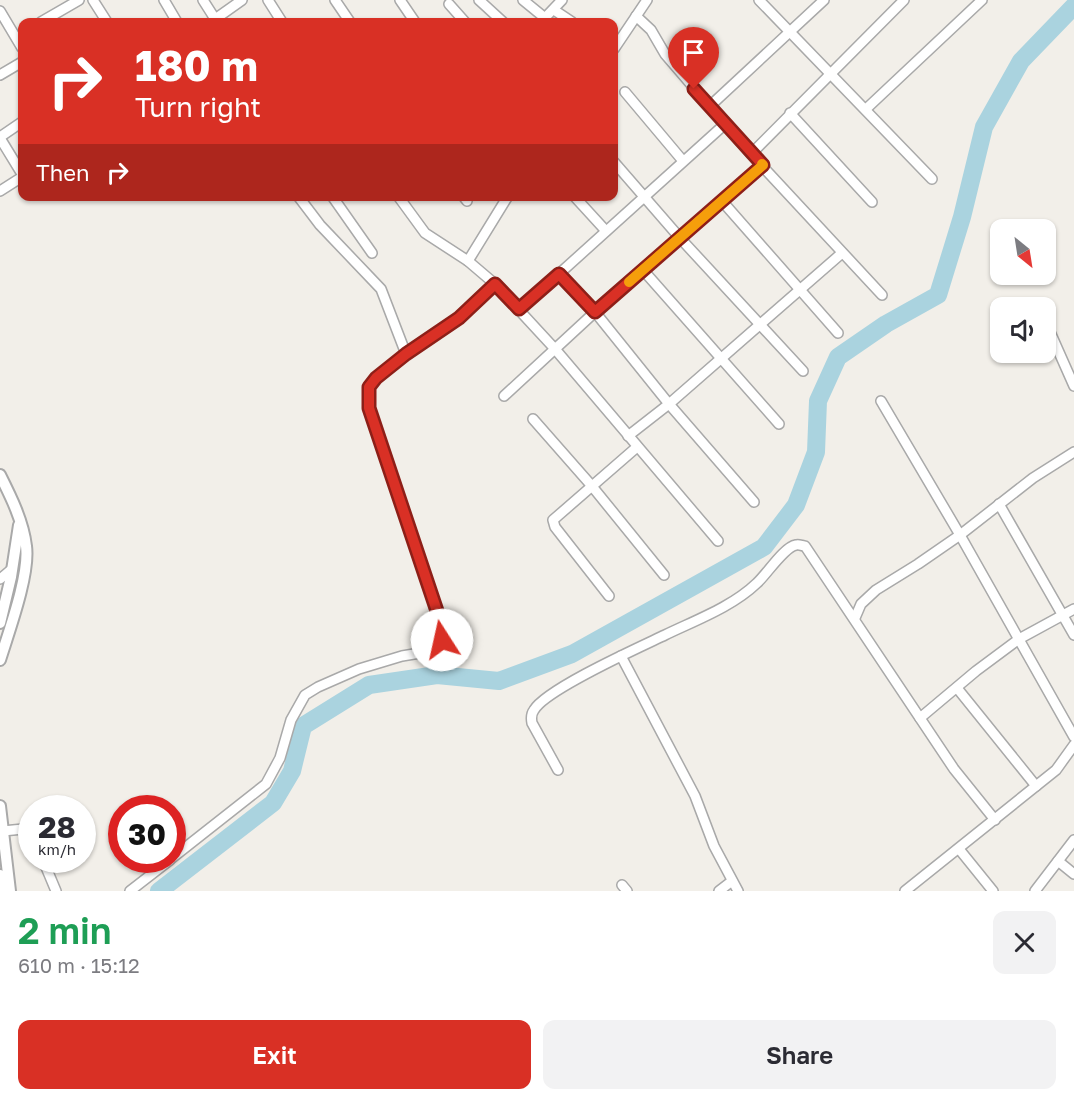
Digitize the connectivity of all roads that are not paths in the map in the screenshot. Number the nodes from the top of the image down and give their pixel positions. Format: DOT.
graph roads {
  1 [pos="79,0"];
  2 [pos="93,0"];
  3 [pos="164,0"];
  4 [pos="203,0"];
  5 [pos="242,0"];
  6 [pos="268,0"];
  7 [pos="335,0"];
  8 [pos="400,0"];
  9 [pos="479,0"];
  10 [pos="523,0"];
  11 [pos="562,0"];
  12 [pos="647,0"];
  13 [pos="759,0"];
  14 [pos="824,0"];
  15 [pos="904,0"];
  16 [pos="982,0"];
  17 [pos="65,4"];
  18 [pos="448,4"];
  19 [pos="554,10"];
  20 [pos="0,11"];
  21 [pos="636,16"];
  22 [pos="46,18"];
  23 [pos="104,18"];
  24 [pos="175,18"];
  25 [pos="212,18"];
  26 [pos="218,18"];
  27 [pos="279,18"];
  28 [pos="347,18"];
  29 [pos="412,18"];
  30 [pos="461,18"];
  31 [pos="499,18"];
  32 [pos="541,18"];
  33 [pos="545,18"];
  34 [pos="566,18"];
  35 [pos="791,33"];
  36 [pos="18,34"];
  37 [pos="618,43"];
  38 [pos="18,64"];
  39 [pos="830,73"];
  40 [pos="0,75"];
  41 [pos="626,92"];
  42 [pos="710,106"];
  43 [pos="866,110"];
  44 [pos="790,113"];
  45 [pos="725,124"];
  46 [pos="18,125"];
  47 [pos="0,137"];
  48 [pos="751,154"];
  49 [pos="683,161"];
  50 [pos="763,165"];
  51 [pos="618,167"];
  52 [pos="18,169"];
  53 [pos="18,179"];
  54 [pos="932,179"];
  55 [pos="0,191"];
  56 [pos="643,197"];
  57 [pos="302,201"];
  58 [pos="336,201"];
  59 [pos="402,201"];
  60 [pos="504,201"];
  61 [pos="579,201"];
  62 [pos="722,201"];
  63 [pos="872,202"];
  64 [pos="606,231"];
  65 [pos="680,238"];
  66 [pos="372,253"];
  67 [pos="842,253"];
  68 [pos="468,261"];
  69 [pos="643,270"];
  70 [pos="559,274"];
  71 [pos="495,284"];
  72 [pos="800,290"];
  73 [pos="882,296"];
  74 [pos="519,309"];
  75 [pos="595,312"];
  76 [pos="760,325"];
  77 [pos="838,333"];
  78 [pos="1056,343"];
  79 [pos="555,349"];
  80 [pos="406,354"];
  81 [pos="721,359"];
  82 [pos="803,371"];
  83 [pos="1072,375"];
  84 [pos="1074,386"];
  85 [pos="504,396"];
  86 [pos="881,401"];
  87 [pos="669,404"];
  88 [pos="533,419"];
  89 [pos="778,424"];
  90 [pos="628,436"];
  91 [pos="637,447"];
  92 [pos="1074,452"];
  93 [pos="0,475"];
  94 [pos="591,485"];
  95 [pos="754,502"];
  96 [pos="999,504"];
  97 [pos="20,521"];
  98 [pos="960,535"];
  99 [pos="718,541"];
  100 [pos="12,569"];
  101 [pos="664,575"];
  102 [pos="0,579"];
  103 [pos="609,596"];
  104 [pos="1074,609"];
  105 [pos="1063,615"];
  106 [pos="855,618"];
  107 [pos="0,623"];
  108 [pos="1074,635"];
  109 [pos="1019,639"];
  110 [pos="621,656"];
  111 [pos="0,660"];
  112 [pos="957,688"];
  113 [pos="920,718"];
  114 [pos="1074,737"];
  115 [pos="1074,745"];
  116 [pos="558,770"];
  117 [pos="1036,786"];
  118 [pos="0,806"];
  119 [pos="995,820"];
  120 [pos="18,830"];
  121 [pos="3,831"];
  122 [pos="1074,840"];
  123 [pos="186,847"];
  124 [pos="959,849"];
  125 [pos="1058,861"];
  126 [pos="48,873"];
  127 [pos="153,873"];
  128 [pos="1074,873"];
  129 [pos="0,875"];
  130 [pos="732,881"];
  131 [pos="2,891"];
  132 [pos="10,891"];
  133 [pos="56,891"];
  134 [pos="130,891"];
  135 [pos="719,891"];
  136 [pos="738,891"];
  137 [pos="905,891"];
  138 [pos="993,891"];
  139 [pos="1035,891"];
  1 -- 17 [label="street"];
  2 -- 23 [label="street"];
  3 -- 24 [label="street"];
  4 -- 25 [label="street"];
  5 -- 26 [label="street"];
  6 -- 27 [label="street"];
  7 -- 28 [label="street"];
  8 -- 29 [label="street"];
  9 -- 31 [label="street"];
  10 -- 32 [label="street"];
  11 -- 19 [label="street"];
  12 -- 21 [label="street"];
  13 -- 35 [label="street"];
  14 -- 35 [label="street"];
  15 -- 39 [label="street"];
  16 -- 43 [label="street"];
  17 -- 22 [label="street"];
  18 -- 30 [label="street"];
  19 -- 33 [label="street"];
  19 -- 34 [label="street"];
  20 -- 36 [label="street"];
  21 -- 37 [label="street"];
  21 -- 42 [label="street"];
  35 -- 39 [label="street"];
  35 -- 42 [label="street"];
  38 -- 40 [label="street"];
  39 -- 43 [label="street"];
  39 -- 44 [label="street"];
  41 -- 49 [label="street"];
  42 -- 45 [label="street"];
  43 -- 54 [label="street"];
  44 -- 48 [label="street"];
  44 -- 63 [label="street"];
  45 -- 48 [label="street"];
  45 -- 49 [label="street"];
  46 -- 47 [label="street"];
  47 -- 52 [label="street"];
  48 -- 50 [label="street"];
  49 -- 56 [label="street"];
  50 -- 62 [label="street"];
  50 -- 67 [label="street"];
  51 -- 56 [label="street"];
  53 -- 55 [label="street"];
  56 -- 64 [label="street"];
  56 -- 65 [label="street"];
  57 -- 80 [label="street"];
  58 -- 66 [label="street"];
  59 -- 68 [label="street"];
  60 -- 68 [label="street"];
  61 -- 64 [label="street"];
  62 -- 65 [label="street"];
  62 -- 72 [label="street"];
  64 -- 70 [label="street"];
  65 -- 69 [label="street"];
  65 -- 76 [label="street"];
  67 -- 72 [label="street"];
  67 -- 73 [label="street"];
  68 -- 71 [label="street"];
  69 -- 75 [label="street"];
  69 -- 81 [label="street"];
  70 -- 74 [label="street"];
  70 -- 75 [label="street"];
  71 -- 74 [label="street"];
  71 -- 80 [label="street"];
  72 -- 76 [label="street"];
  72 -- 77 [label="street"];
  74 -- 79 [label="street"];
  75 -- 79 [label="street"];
  75 -- 87 [label="street"];
  76 -- 81 [label="street"];
  76 -- 82 [label="street"];
  78 -- 83 [label="street"];
  79 -- 85 [label="street"];
  79 -- 90 [label="street"];
  80 -- 123 [label="street"];
  81 -- 87 [label="street"];
  81 -- 89 [label="street"];
  83 -- 84 [label="street"];
  86 -- 98 [label="street"];
  87 -- 90 [label="street"];
  87 -- 95 [label="street"];
  88 -- 94 [label="street"];
  90 -- 91 [label="street"];
  91 -- 94 [label="street"];
  91 -- 99 [label="street"];
  92 -- 96 [label="street"];
  93 -- 97 [label="street"];
  94 -- 101 [label="street"];
  94 -- 103 [label="street"];
  96 -- 98 [label="street"];
  96 -- 105 [label="street"];
  97 -- 100 [label="street"];
  97 -- 111 [label="street"];
  98 -- 106 [label="street"];
  98 -- 109 [label="street"];
  100 -- 102 [label="street"];
  100 -- 107 [label="street"];
  104 -- 105 [label="street"];
  105 -- 108 [label="street"];
  105 -- 109 [label="street"];
  106 -- 110 [label="street"];
  106 -- 113 [label="street"];
  109 -- 112 [label="street"];
  109 -- 114 [label="street"];
  110 -- 116 [label="street"];
  110 -- 130 [label="street"];
  112 -- 113 [label="street"];
  112 -- 117 [label="street"];
  113 -- 119 [label="street"];
  115 -- 117 [label="street"];
  117 -- 119 [label="street"];
  118 -- 121 [label="street"];
  119 -- 124 [label="street"];
  120 -- 121 [label="street"];
  121 -- 132 [label="street"];
  122 -- 125 [label="street"];
  124 -- 137 [label="street"];
  124 -- 138 [label="street"];
  125 -- 128 [label="street"];
  125 -- 139 [label="street"];
  126 -- 133 [label="street"];
  127 -- 134 [label="street"];
  129 -- 131 [label="street"];
  130 -- 135 [label="street"];
  130 -- 136 [label="street"];
}
